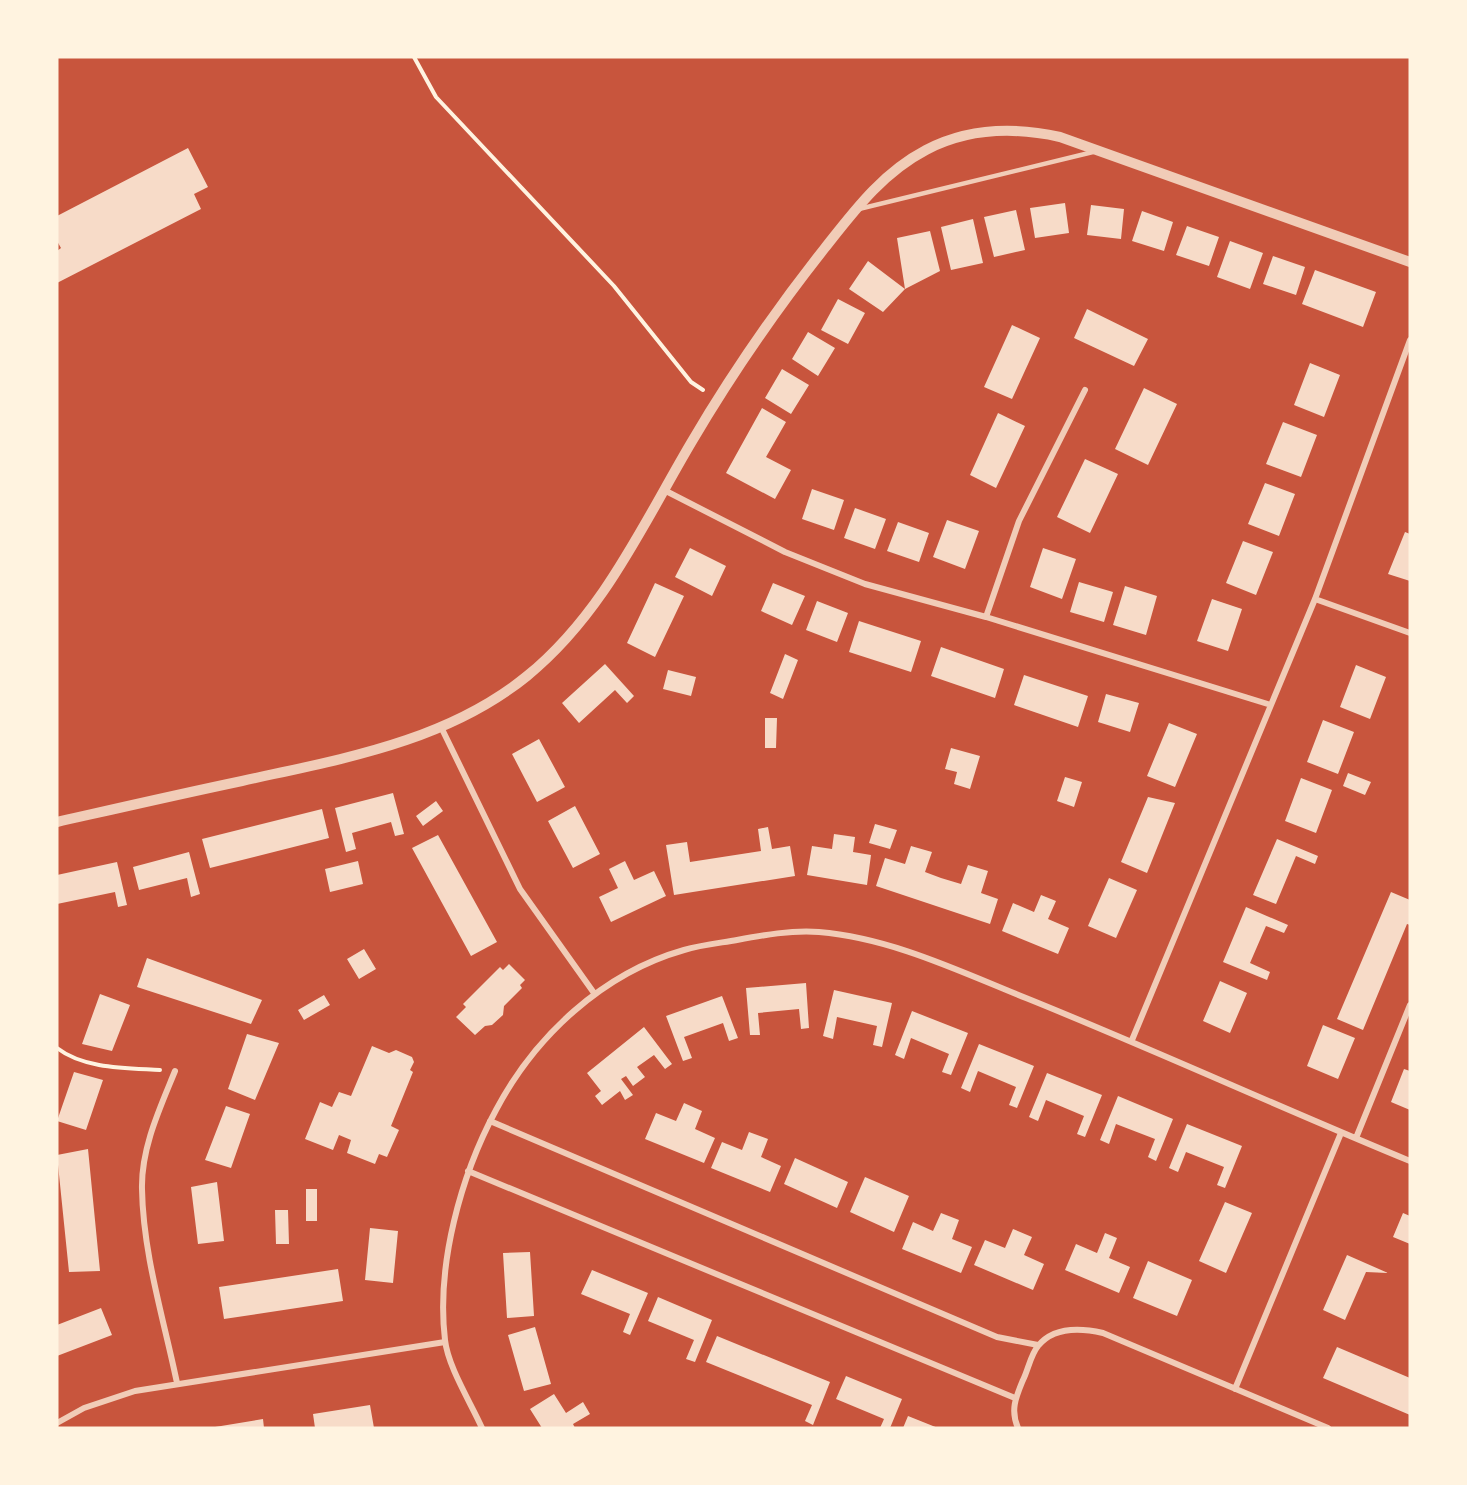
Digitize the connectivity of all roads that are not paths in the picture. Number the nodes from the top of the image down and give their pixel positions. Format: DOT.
graph roads {
  1 [pos="1101,150"];
  2 [pos="855,210"];
  3 [pos="1410,262"];
  4 [pos="1410,339"];
  5 [pos="1085,390"];
  6 [pos="664,490"];
  7 [pos="1315,599"];
  8 [pos="986,617"];
  9 [pos="1410,633"];
  10 [pos="1271,705"];
  11 [pos="442,729"];
  12 [pos="57,822"];
  13 [pos="594,993"];
  14 [pos="1410,1008"];
  15 [pos="1132,1040"];
  16 [pos="175,1071"];
  17 [pos="490,1121"];
  18 [pos="1341,1133"];
  19 [pos="1356,1138"];
  20 [pos="1410,1161"];
  21 [pos="468,1171"];
  22 [pos="445,1342"];
  23 [pos="1038,1345"];
  24 [pos="177,1383"];
  25 [pos="1235,1389"];
  26 [pos="1016,1398"];
  27 [pos="57,1423"];
  28 [pos="482,1428"];
  29 [pos="1018,1428"];
  30 [pos="1328,1428"];
  1 -- 2 [label="lane"];
  1 -- 2 [label="street"];
  1 -- 3 [label="street"];
  2 -- 6 [label="street"];
  4 -- 7 [label="street"];
  5 -- 8 [label="street"];
  6 -- 8 [label="street"];
  6 -- 11 [label="street"];
  7 -- 9 [label="street"];
  7 -- 10 [label="street"];
  8 -- 10 [label="street"];
  10 -- 15 [label="street"];
  11 -- 12 [label="street"];
  11 -- 13 [label="street"];
  13 -- 15 [label="street"];
  13 -- 17 [label="street"];
  14 -- 19 [label="street"];
  15 -- 18 [label="street"];
  16 -- 24 [label="street"];
  17 -- 21 [label="street"];
  17 -- 23 [label="street"];
  18 -- 19 [label="street"];
  18 -- 25 [label="street"];
  19 -- 20 [label="street"];
  21 -- 22 [label="street"];
  21 -- 26 [label="street"];
  22 -- 24 [label="street"];
  22 -- 28 [label="street"];
  23 -- 25 [label="street"];
  23 -- 26 [label="street"];
  24 -- 27 [label="street"];
  25 -- 30 [label="street"];
  26 -- 29 [label="street"];
}
